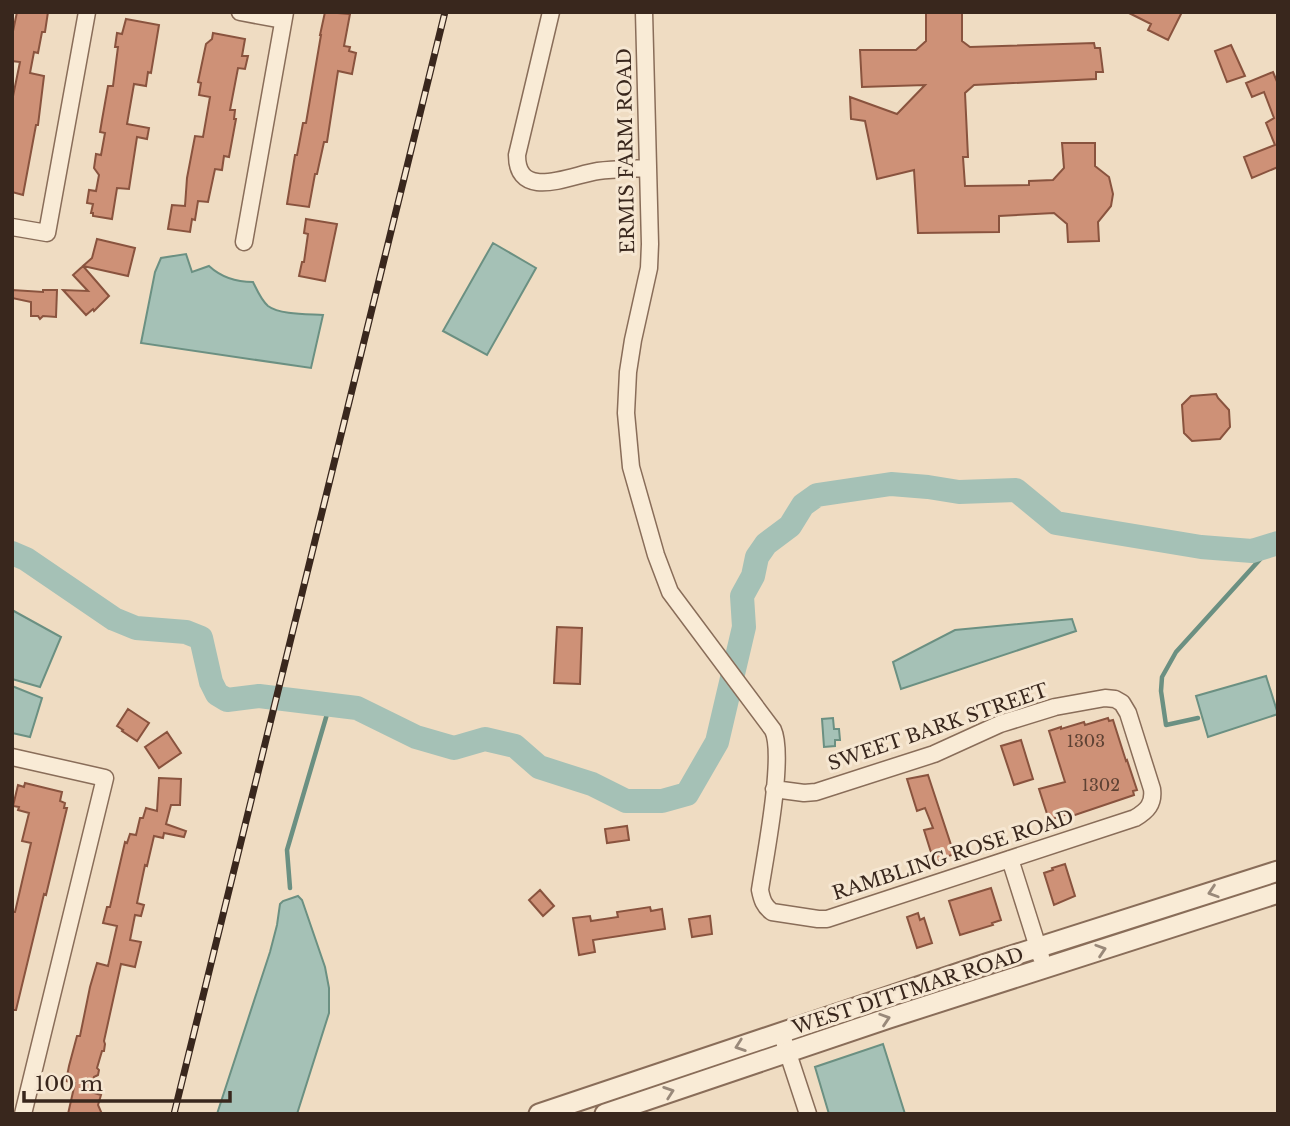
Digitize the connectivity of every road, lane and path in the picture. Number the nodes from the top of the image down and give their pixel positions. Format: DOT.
graph roads {
  1 [pos="87,12"];
  2 [pos="240,12"];
  3 [pos="551,12"];
  4 [pos="644,12"];
  5 [pos="284,16"];
  6 [pos="648,169"];
  7 [pos="12,227"];
  8 [pos="244,242"];
  9 [pos="12,757"];
  10 [pos="774,789"];
  11 [pos="1144,813"];
  12 [pos="1010,859"];
  13 [pos="1278,871"];
  14 [pos="1278,893"];
  15 [pos="772,912"];
  16 [pos="1039,948"];
  17 [pos="1045,968"];
  18 [pos="781,1032"];
  19 [pos="788,1051"];
  20 [pos="23,1114"];
  21 [pos="539,1114"];
  22 [pos="605,1114"];
  23 [pos="808,1114"];
  1 -- 7 [label="street"];
  2 -- 5 [label="street"];
  3 -- 6 [label="street"];
  4 -- 6 [label="street, ERMIS FARM ROAD"];
  5 -- 8 [label="street"];
  6 -- 10 [label="street, ERMIS FARM ROAD"];
  9 -- 20 [label="street"];
  10 -- 11 [label="street, SWEET BARK STREET"];
  10 -- 15 [label="street, ERMIS FARM ROAD"];
  11 -- 12 [label="street, RAMBLING ROSE ROAD"];
  12 -- 15 [label="street, RAMBLING ROSE ROAD"];
  12 -- 16 [label="street"];
  13 -- 16 [label="street, WEST DITTMAR ROAD, one-way"];
  17 -- 14 [label="street, WEST DITTMAR ROAD, one-way"];
  16 -- 17 [label="street"];
  16 -- 18 [label="street, WEST DITTMAR ROAD"];
  19 -- 17 [label="street, WEST DITTMAR ROAD, one-way"];
  18 -- 19 [label="street"];
  18 -- 21 [label="street, WEST DITTMAR ROAD, one-way"];
  22 -- 19 [label="street, WEST DITTMAR ROAD, one-way"];
  19 -- 23 [label="street"];
}
